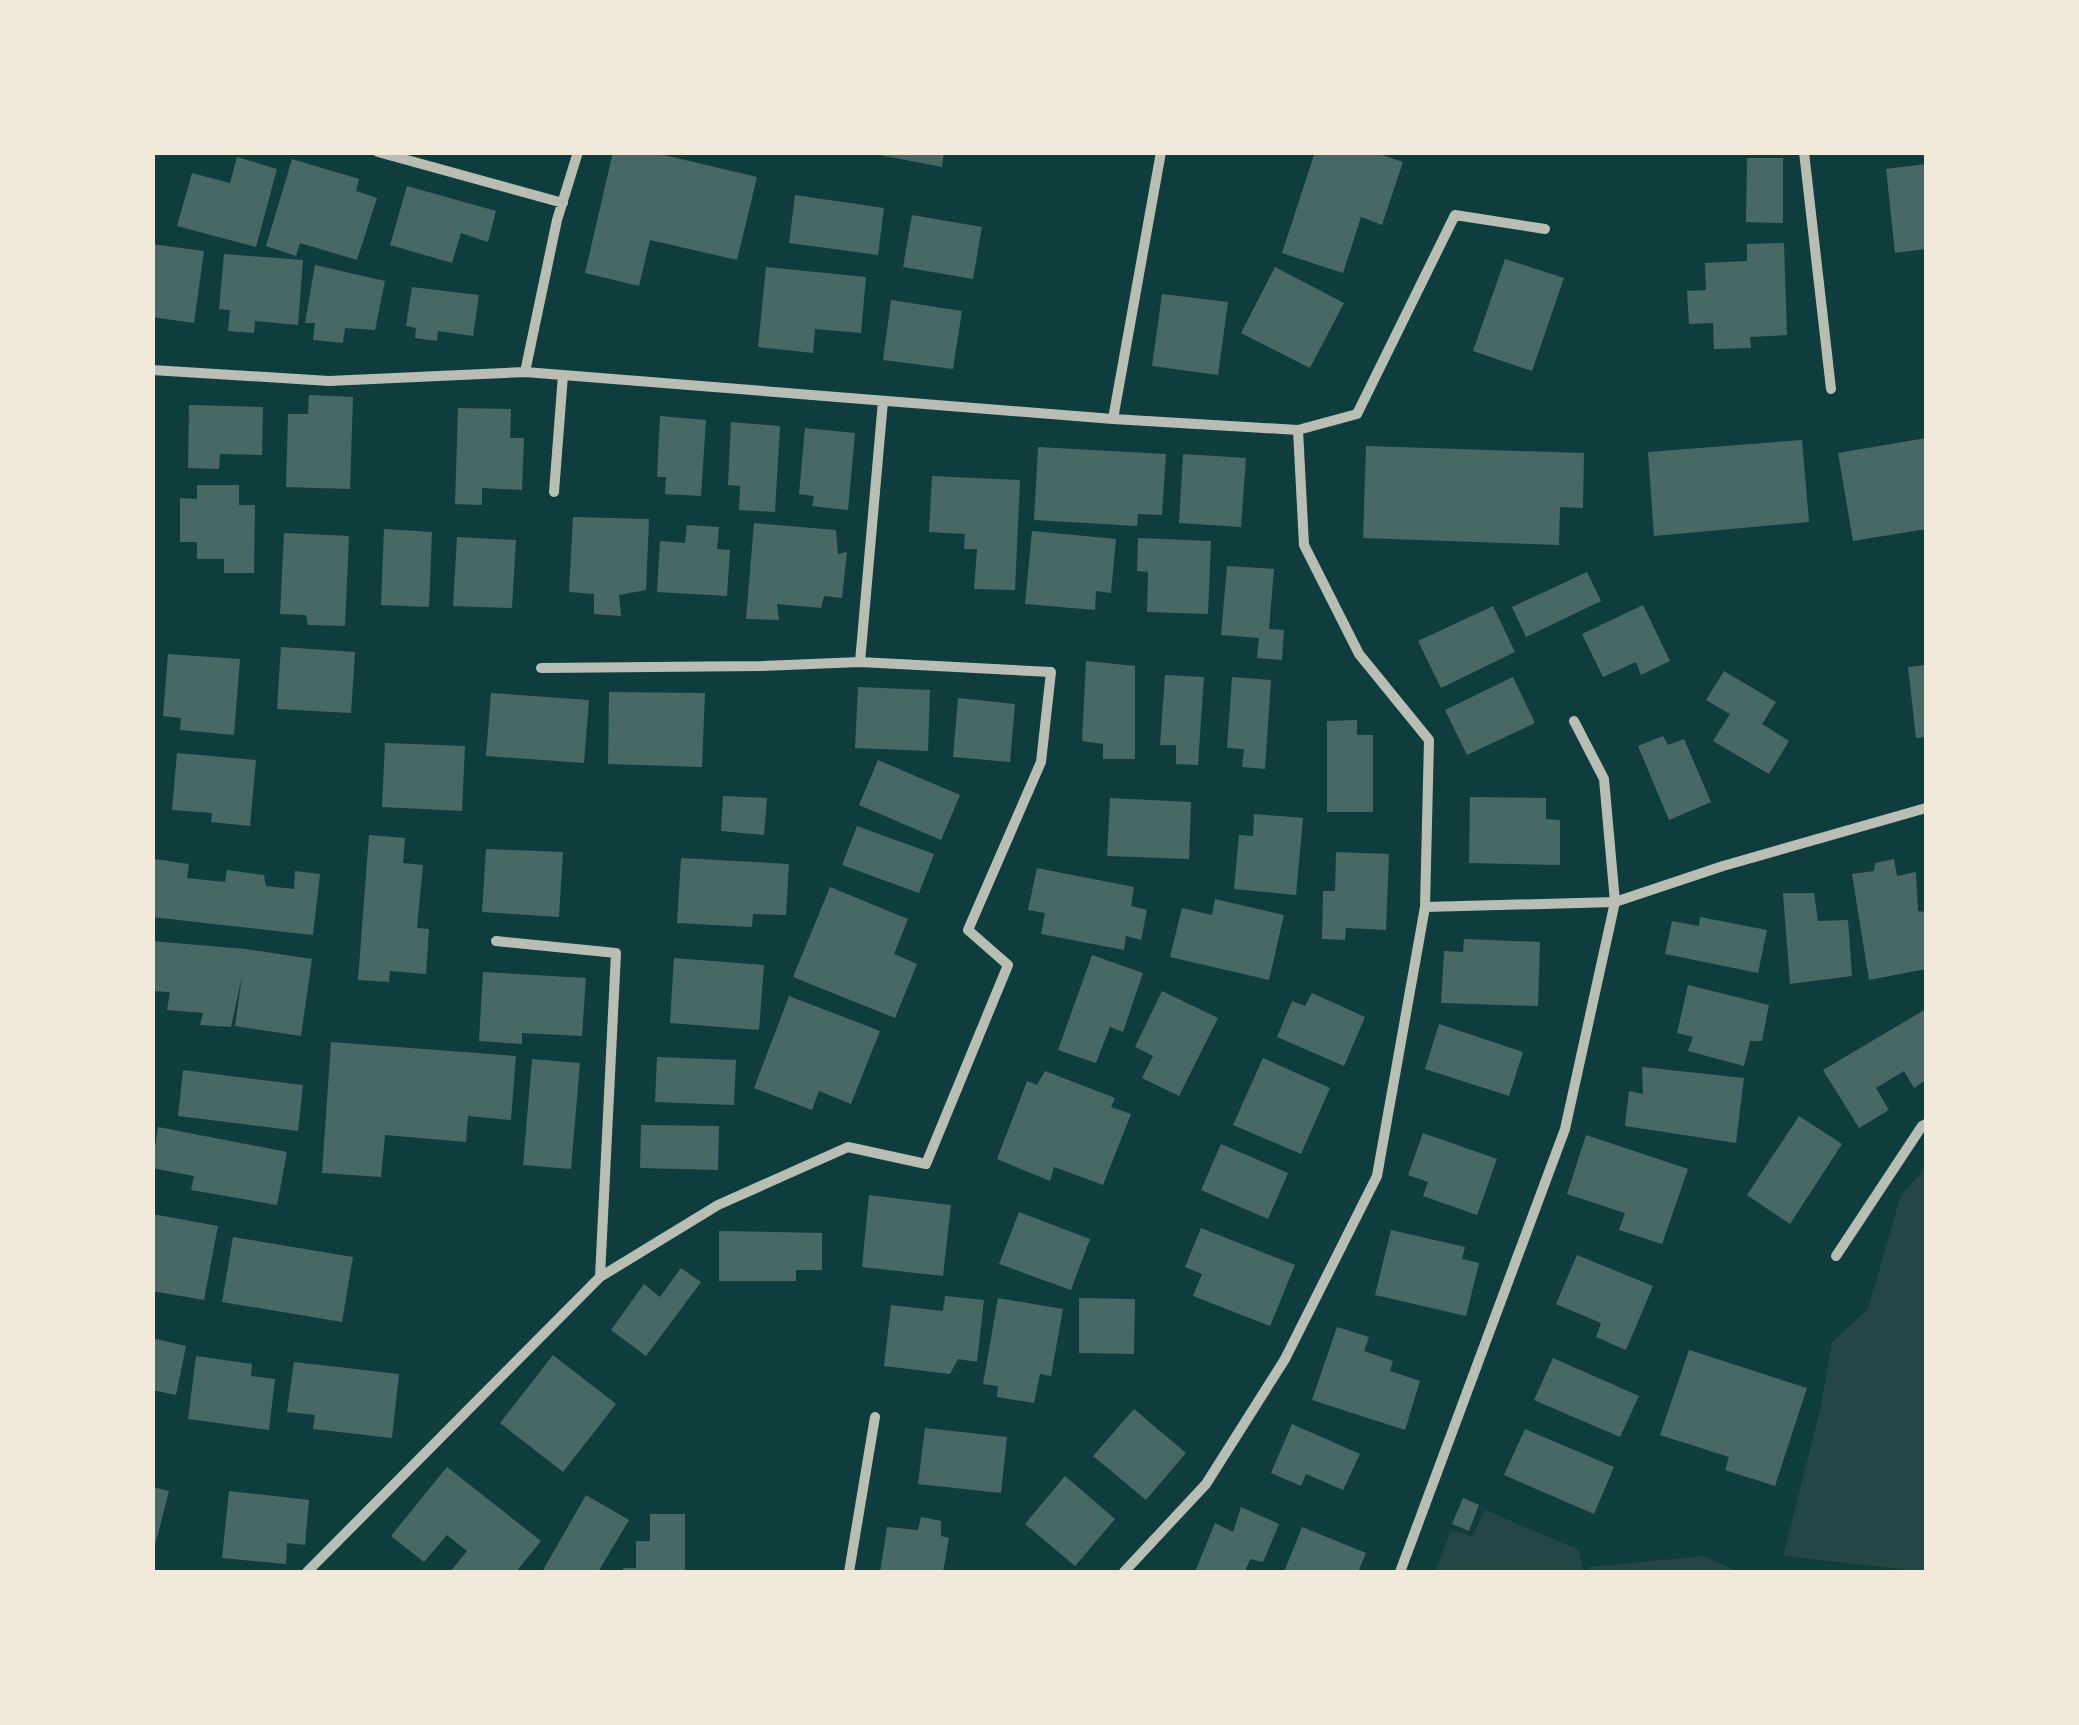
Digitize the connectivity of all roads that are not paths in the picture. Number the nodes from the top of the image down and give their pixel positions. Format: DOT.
graph roads {
  1 [pos="378,152"];
  2 [pos="578,152"];
  3 [pos="1160,152"];
  4 [pos="1804,152"];
  5 [pos="562,203"];
  6 [pos="1545,229"];
  7 [pos="153,370"];
  8 [pos="525,372"];
  9 [pos="563,375"];
  10 [pos="152,383"];
  11 [pos="1831,389"];
  12 [pos="883,401"];
  13 [pos="1114,419"];
  14 [pos="1298,430"];
  15 [pos="554,492"];
  16 [pos="860,662"];
  17 [pos="541,668"];
  18 [pos="1574,721"];
  19 [pos="1926,808"];
  20 [pos="1615,902"];
  21 [pos="1425,907"];
  22 [pos="496,941"];
  23 [pos="1926,1124"];
  24 [pos="1836,1256"];
  25 [pos="600,1277"];
  26 [pos="875,1417"];
  27 [pos="307,1572"];
  28 [pos="849,1572"];
  29 [pos="1124,1572"];
  30 [pos="1400,1572"];
  1 -- 5 [label="street"];
  2 -- 5 [label="street"];
  3 -- 13 [label="street"];
  4 -- 11 [label="street"];
  5 -- 8 [label="street"];
  6 -- 14 [label="street"];
  7 -- 8 [label="street"];
  7 -- 10 [label="street"];
  8 -- 9 [label="street"];
  9 -- 12 [label="street"];
  9 -- 15 [label="street"];
  12 -- 13 [label="street"];
  12 -- 16 [label="street"];
  13 -- 14 [label="street"];
  14 -- 21 [label="street"];
  16 -- 17 [label="street"];
  16 -- 25 [label="street"];
  18 -- 20 [label="street"];
  19 -- 20 [label="street"];
  20 -- 21 [label="street"];
  20 -- 30 [label="street"];
  21 -- 29 [label="street"];
  22 -- 25 [label="street"];
  23 -- 24 [label="street"];
  25 -- 27 [label="street"];
  26 -- 28 [label="street"];
}
